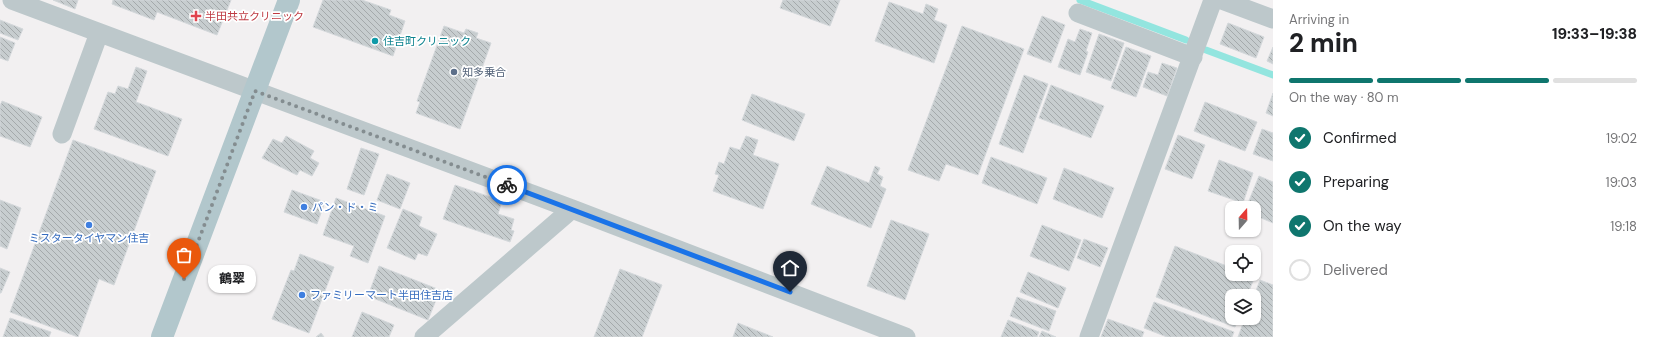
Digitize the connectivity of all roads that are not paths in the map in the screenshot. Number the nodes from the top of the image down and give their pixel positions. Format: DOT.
graph roads {
  1 [pos="12,0"];
  2 [pos="289,0"];
  3 [pos="1214,0"];
  4 [pos="1222,0"];
  5 [pos="1078,13"];
  6 [pos="1273,19"];
  7 [pos="99,33"];
  8 [pos="1193,57"];
  9 [pos="255,91"];
  10 [pos="62,134"];
  11 [pos="572,209"];
  12 [pos="162,337"];
  13 [pos="424,337"];
  14 [pos="906,337"];
  15 [pos="1089,337"];
  1 -- 7 [label="street"];
  2 -- 9 [label="main road"];
  3 -- 8 [label="street"];
  4 -- 6 [label="street"];
  5 -- 8 [label="street"];
  7 -- 9 [label="street"];
  7 -- 10 [label="street"];
  8 -- 15 [label="street"];
  9 -- 11 [label="street"];
  9 -- 12 [label="main road"];
  11 -- 13 [label="street"];
  11 -- 14 [label="street"];
}
